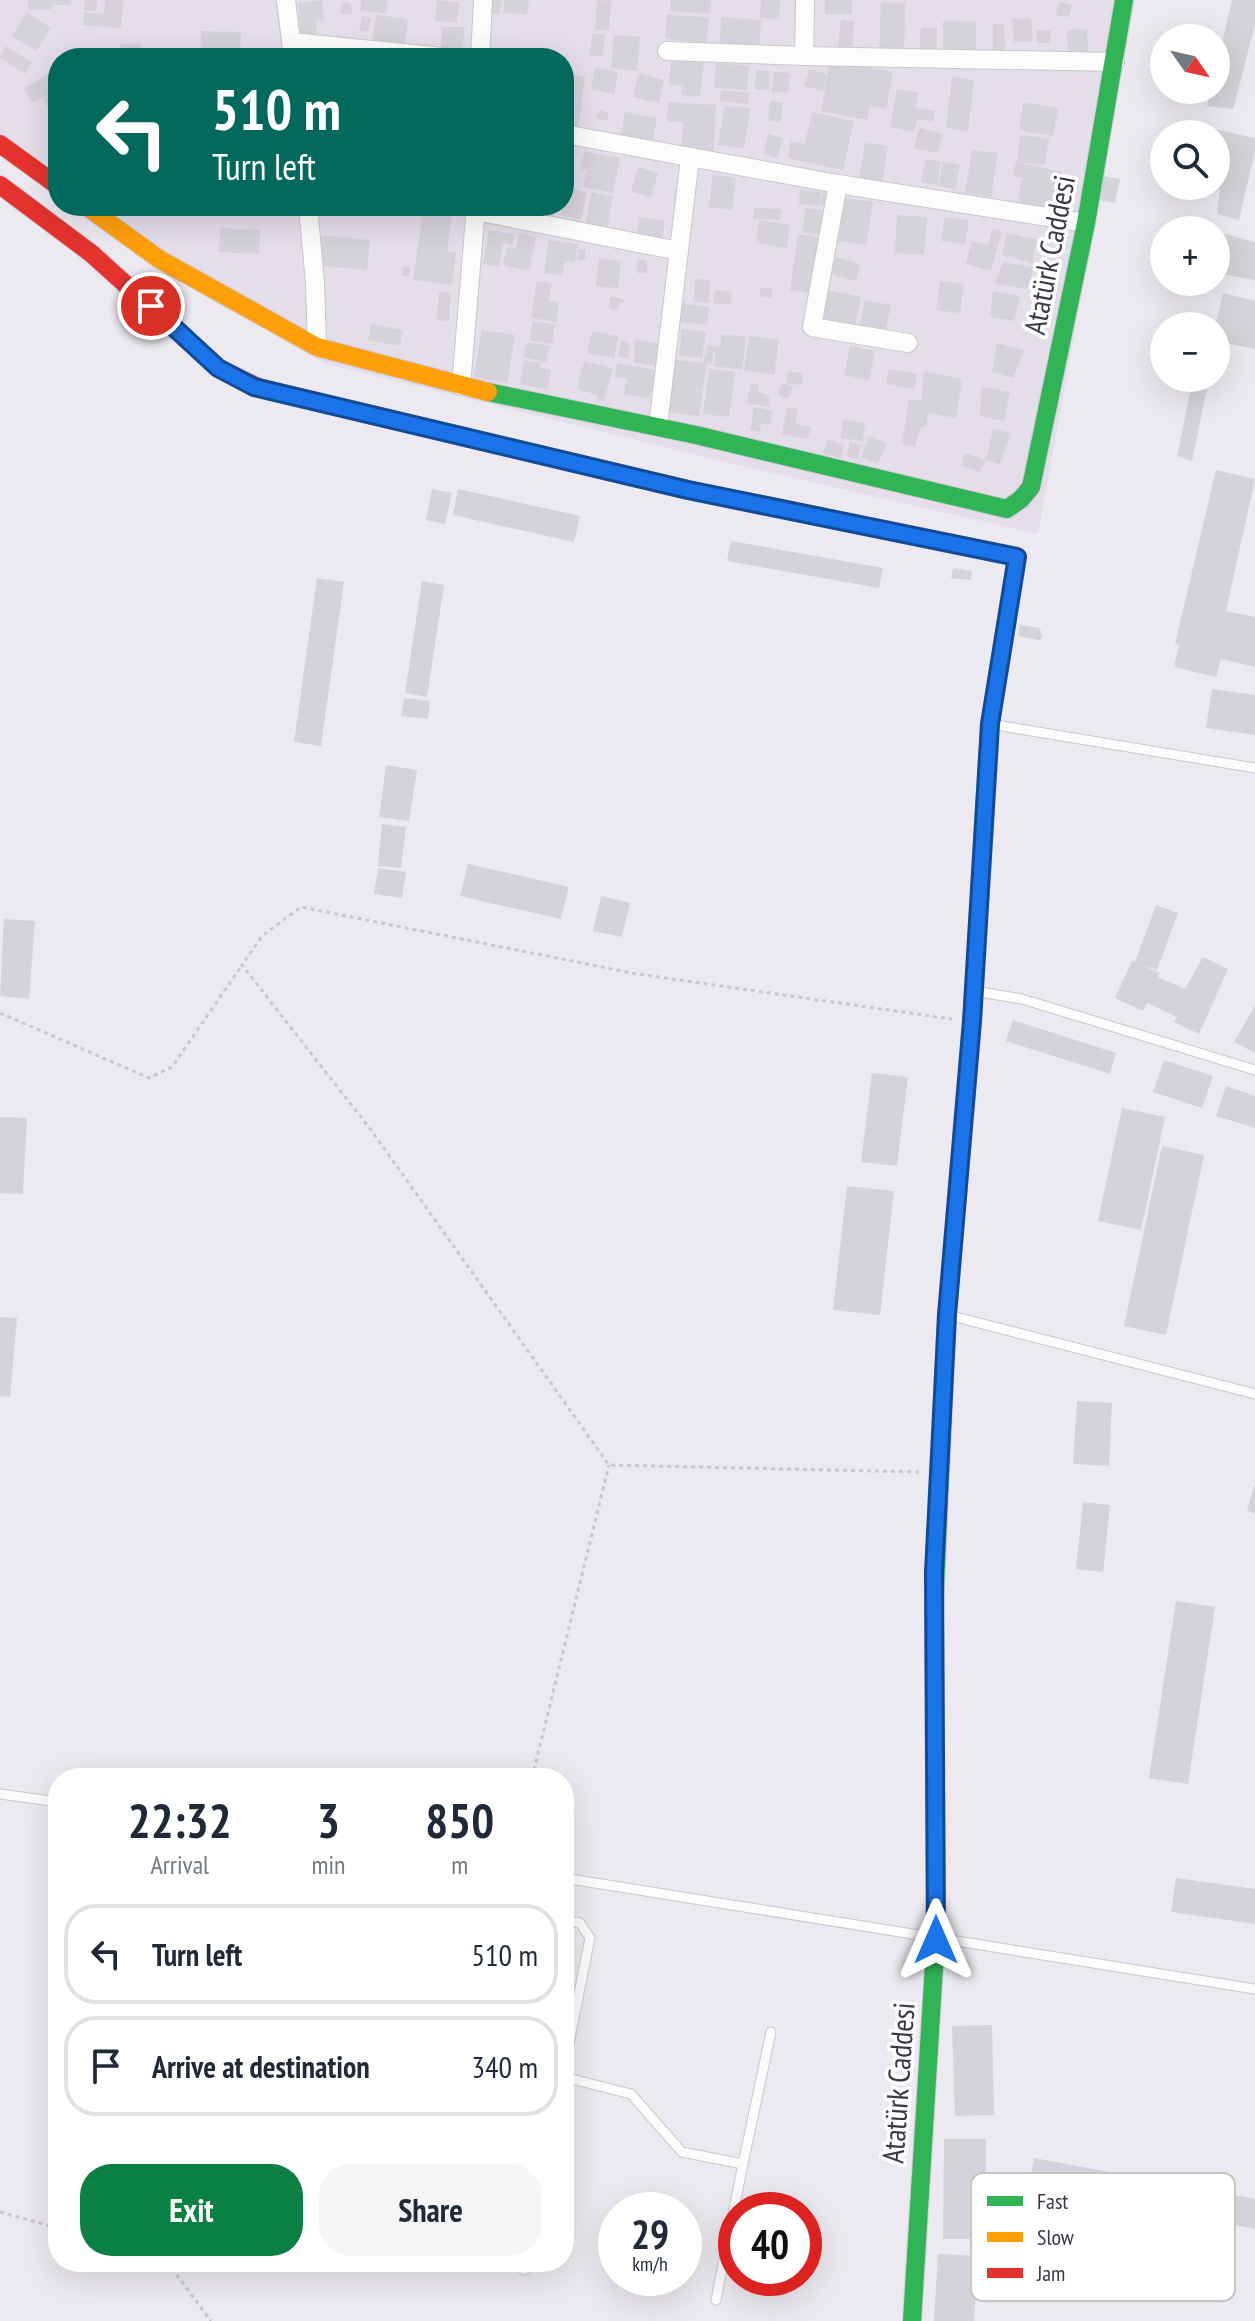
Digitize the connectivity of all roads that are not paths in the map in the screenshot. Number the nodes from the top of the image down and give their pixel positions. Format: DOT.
graph roads {
  1 [pos="286,0"];
  2 [pos="483,0"];
  3 [pos="805,0"];
  4 [pos="1124,0"];
  5 [pos="293,48"];
  6 [pos="481,48"];
  7 [pos="667,51"];
  8 [pos="804,56"];
  9 [pos="1115,62"];
  10 [pos="574,136"];
  11 [pos="0,144"];
  12 [pos="690,158"];
  13 [pos="48,179"];
  14 [pos="838,184"];
  15 [pos="0,185"];
  16 [pos="100,216"];
  17 [pos="309,216"];
  18 [pos="475,216"];
  19 [pos="510,216"];
  20 [pos="1086,223"];
  21 [pos="679,251"];
  22 [pos="908,343"];
  23 [pos="317,347"];
  24 [pos="461,386"];
  25 [pos="658,426"];
  26 [pos="990,724"];
  27 [pos="1255,768"];
  28 [pos="974,991"];
  29 [pos="1255,1070"];
  30 [pos="947,1315"];
  31 [pos="1255,1394"];
  32 [pos="0,1794"];
  33 [pos="48,1801"];
  34 [pos="574,1880"];
  35 [pos="574,1922"];
  36 [pos="936,1940"];
  37 [pos="1255,1989"];
  38 [pos="574,2018"];
  39 [pos="771,2032"];
  40 [pos="574,2080"];
  41 [pos="743,2164"];
  42 [pos="716,2300"];
  43 [pos="912,2321"];
  1 -- 5 [label="street"];
  2 -- 6 [label="street"];
  3 -- 8 [label="street"];
  4 -- 9 [label="street, Atatürk Caddesi"];
  7 -- 8 [label="street"];
  8 -- 9 [label="street"];
  9 -- 20 [label="street, Atatürk Caddesi"];
  10 -- 12 [label="street"];
  11 -- 13 [label="street"];
  12 -- 14 [label="street"];
  12 -- 21 [label="street"];
  14 -- 20 [label="street"];
  14 -- 22 [label="street"];
  15 -- 26 [label="street, Atatürk Caddesi"];
  16 -- 23 [label="street"];
  17 -- 23 [label="street"];
  18 -- 24 [label="street"];
  19 -- 21 [label="street"];
  20 -- 25 [label="street, Atatürk Caddesi"];
  21 -- 25 [label="street"];
  23 -- 24 [label="street"];
  24 -- 25 [label="street"];
  26 -- 27 [label="lane"];
  26 -- 28 [label="street, Atatürk Caddesi"];
  28 -- 29 [label="lane"];
  28 -- 30 [label="street, Atatürk Caddesi"];
  30 -- 31 [label="lane"];
  30 -- 36 [label="street, Atatürk Caddesi"];
  32 -- 33 [label="lane"];
  34 -- 36 [label="lane"];
  35 -- 38 [label="lane"];
  36 -- 37 [label="lane"];
  36 -- 43 [label="street, Atatürk Caddesi"];
  39 -- 41 [label="lane"];
  40 -- 41 [label="lane"];
  41 -- 42 [label="lane"];
}
